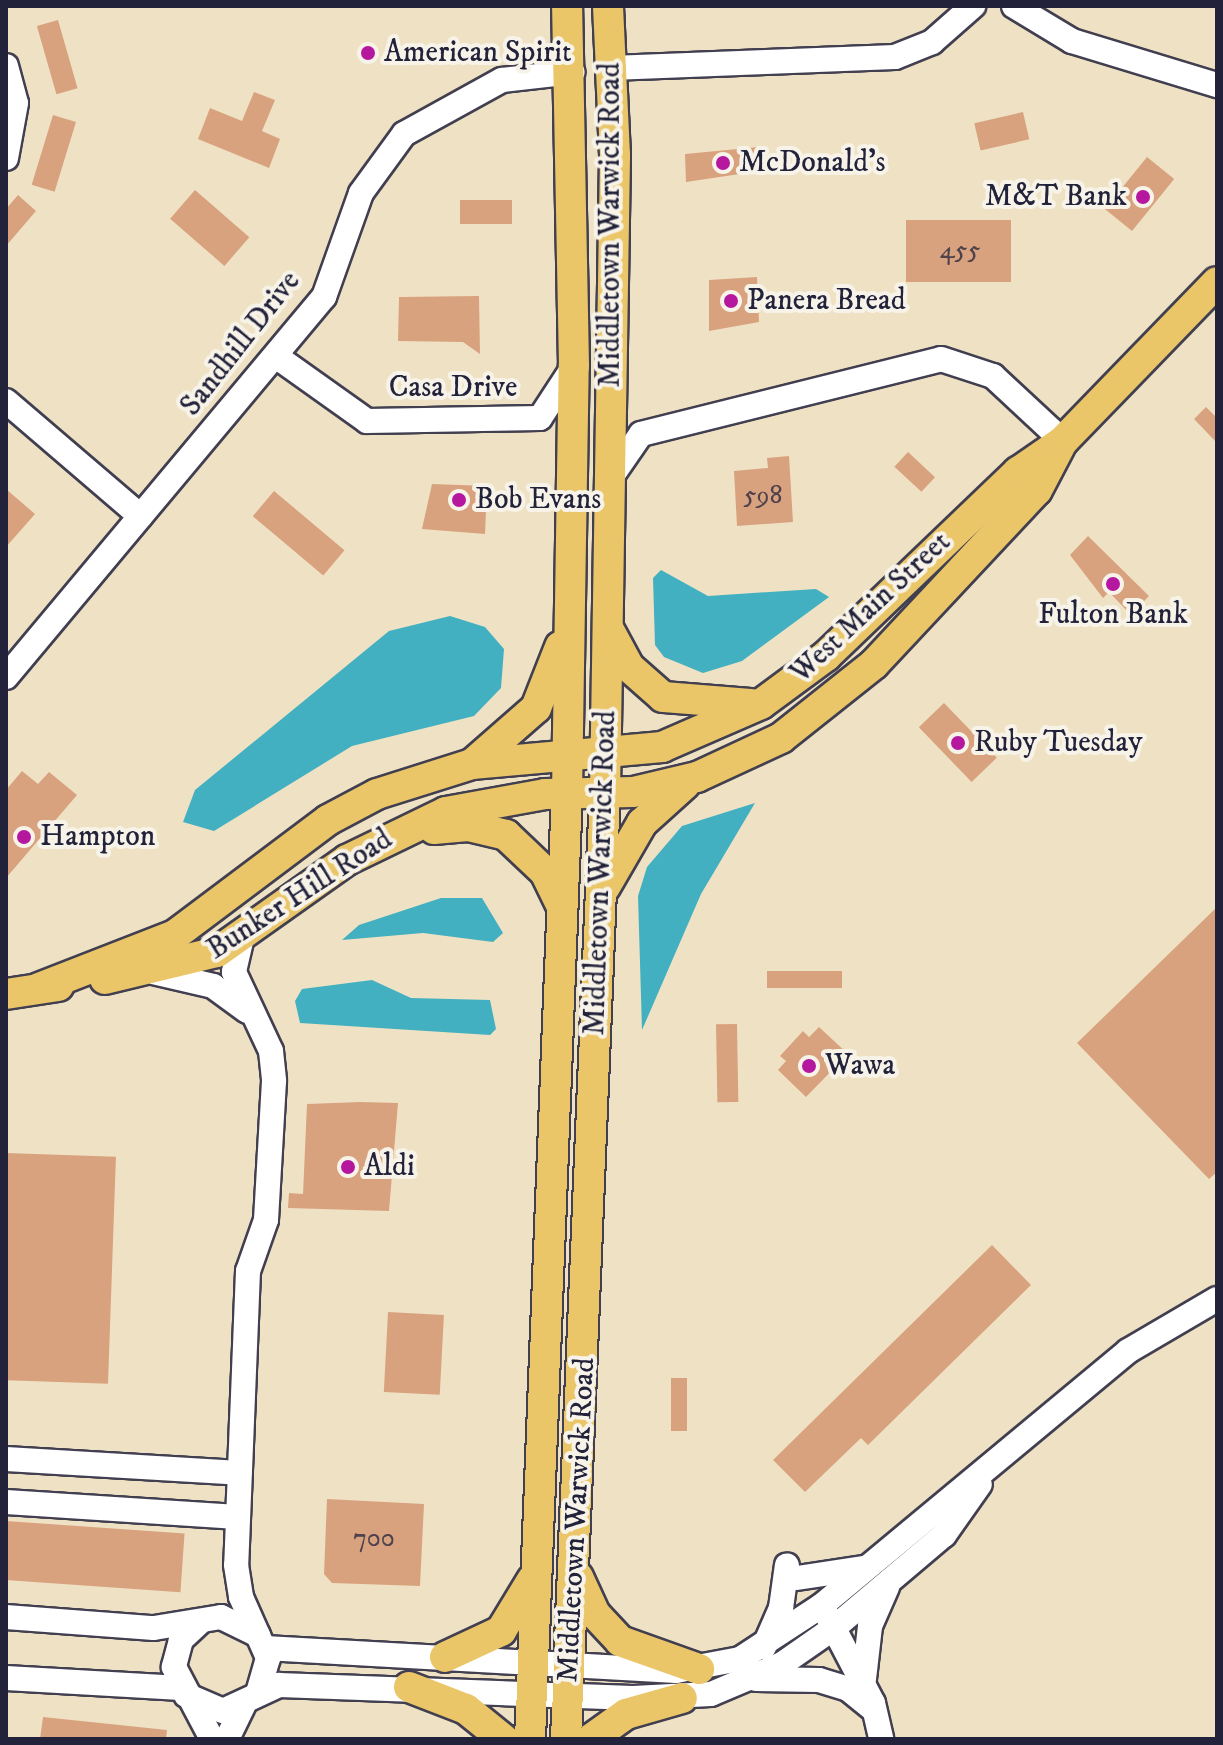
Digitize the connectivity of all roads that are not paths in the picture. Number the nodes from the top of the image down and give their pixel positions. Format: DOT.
graph roads {
  1 [pos="568,6"];
  2 [pos="608,6"];
  3 [pos="973,6"];
  4 [pos="1014,6"];
  5 [pos="6,66"];
  6 [pos="611,68"];
  7 [pos="573,72"];
  8 [pos="1217,85"];
  9 [pos="615,155"];
  10 [pos="6,158"];
  11 [pos="1217,282"];
  12 [pos="277,357"];
  13 [pos="574,366"];
  14 [pos="6,401"];
  15 [pos="1063,441"];
  16 [pos="611,478"];
  17 [pos="140,516"];
  18 [pos="569,606"];
  19 [pos="608,628"];
  20 [pos="6,677"];
  21 [pos="761,704"];
  22 [pos="606,756"];
  23 [pos="567,757"];
  24 [pos="472,764"];
  25 [pos="697,777"];
  26 [pos="605,793"];
  27 [pos="567,794"];
  28 [pos="374,844"];
  29 [pos="600,900"];
  30 [pos="562,908"];
  31 [pos="242,937"];
  32 [pos="153,972"];
  33 [pos="39,988"];
  34 [pos="6,994"];
  35 [pos="252,1015"];
  36 [pos="1217,1299"];
  37 [pos="1017,1438"];
  38 [pos="6,1459"];
  39 [pos="240,1473"];
  40 [pos="6,1502"];
  41 [pos="238,1517"];
  42 [pos="576,1564"];
  43 [pos="236,1565"];
  44 [pos="870,1566"];
  45 [pos="537,1571"];
  46 [pos="888,1586"];
  47 [pos="821,1606"];
  48 [pos="6,1617"];
  49 [pos="205,1621"];
  50 [pos="835,1627"];
  51 [pos="262,1642"];
  52 [pos="763,1648"];
  53 [pos="445,1657"];
  54 [pos="699,1669"];
  55 [pos="533,1677"];
  56 [pos="6,1678"];
  57 [pos="570,1679"];
  58 [pos="754,1679"];
  59 [pos="863,1681"];
  60 [pos="409,1687"];
  61 [pos="183,1692"];
  62 [pos="682,1698"];
  63 [pos="251,1700"];
  64 [pos="875,1711"];
  65 [pos="212,1739"];
  66 [pos="227,1739"];
  67 [pos="503,1739"];
  68 [pos="530,1739"];
  69 [pos="566,1739"];
  70 [pos="591,1739"];
  71 [pos="881,1739"];
  1 -- 6 [label="main road"];
  1 -- 7 [label="main road, Middletown Warwick Road"];
  2 -- 6 [label="main road, Middletown Warwick Road"];
  3 -- 6 [label="street"];
  4 -- 8 [label="street"];
  5 -- 10 [label="street"];
  6 -- 9 [label="main road, Middletown Warwick Road"];
  7 -- 9 [label="main road"];
  7 -- 12 [label="street, Sandhill Drive"];
  7 -- 13 [label="main road, Middletown Warwick Road"];
  9 -- 16 [label="main road, Middletown Warwick Road"];
  11 -- 15 [label="main road, West Main Street"];
  12 -- 13 [label="street, Casa Drive"];
  12 -- 17 [label="street, Sandhill Drive"];
  13 -- 18 [label="main road, Middletown Warwick Road"];
  14 -- 17 [label="street"];
  15 -- 16 [label="street"];
  15 -- 21 [label="main road, West Main Street"];
  15 -- 25 [label="main road, West Main Street"];
  16 -- 19 [label="main road, Middletown Warwick Road"];
  17 -- 20 [label="street, Sandhill Drive"];
  18 -- 23 [label="main road, Middletown Warwick Road"];
  18 -- 24 [label="main road"];
  19 -- 21 [label="main road"];
  19 -- 22 [label="main road, Middletown Warwick Road"];
  21 -- 22 [label="main road, West Main Street"];
  22 -- 23 [label="main road, West Main Street"];
  22 -- 26 [label="main road, Middletown Warwick Road"];
  23 -- 24 [label="main road, Bunker Hill Road"];
  23 -- 27 [label="main road, Middletown Warwick Road"];
  24 -- 33 [label="main road, Bunker Hill Road"];
  25 -- 26 [label="main road, West Main Street"];
  25 -- 29 [label="main road"];
  26 -- 27 [label="main road, Bunker Hill Road"];
  26 -- 29 [label="main road, Middletown Warwick Road"];
  27 -- 28 [label="main road, Bunker Hill Road"];
  27 -- 30 [label="main road, Middletown Warwick Road"];
  28 -- 30 [label="main road"];
  28 -- 31 [label="main road, Bunker Hill Road"];
  29 -- 42 [label="main road, Middletown Warwick Road"];
  30 -- 45 [label="main road, Middletown Warwick Road"];
  31 -- 32 [label="main road, Bunker Hill Road"];
  31 -- 35 [label="street"];
  32 -- 33 [label="main road, Bunker Hill Road"];
  32 -- 35 [label="street"];
  33 -- 34 [label="main road, Bunker Hill Road"];
  35 -- 39 [label="street"];
  36 -- 37 [label="street"];
  37 -- 44 [label="street"];
  37 -- 46 [label="street"];
  38 -- 39 [label="street"];
  39 -- 41 [label="street"];
  40 -- 41 [label="street"];
  41 -- 43 [label="street"];
  42 -- 54 [label="main road"];
  42 -- 57 [label="main road, Middletown Warwick Road"];
  43 -- 49 [label="street"];
  43 -- 51 [label="street"];
  44 -- 47 [label="street"];
  44 -- 52 [label="street"];
  45 -- 53 [label="main road"];
  45 -- 55 [label="main road, Middletown Warwick Road"];
  46 -- 50 [label="street"];
  46 -- 59 [label="street"];
  47 -- 50 [label="street"];
  47 -- 52 [label="street"];
  48 -- 49 [label="street"];
  49 -- 51 [label="street"];
  49 -- 61 [label="street"];
  50 -- 58 [label="street"];
  50 -- 59 [label="street"];
  51 -- 53 [label="street"];
  51 -- 63 [label="street"];
  52 -- 54 [label="street"];
  53 -- 55 [label="street"];
  54 -- 57 [label="street"];
  55 -- 57 [label="street"];
  55 -- 60 [label="street"];
  55 -- 68 [label="main road, Middletown Warwick Road"];
  56 -- 61 [label="street"];
  57 -- 62 [label="street"];
  57 -- 69 [label="main road, Middletown Warwick Road"];
  58 -- 62 [label="street"];
  58 -- 64 [label="street"];
  59 -- 64 [label="street"];
  60 -- 63 [label="street"];
  60 -- 67 [label="main road"];
  61 -- 63 [label="street"];
  61 -- 65 [label="street"];
  62 -- 70 [label="main road"];
  63 -- 66 [label="street"];
  64 -- 71 [label="street"];
}
